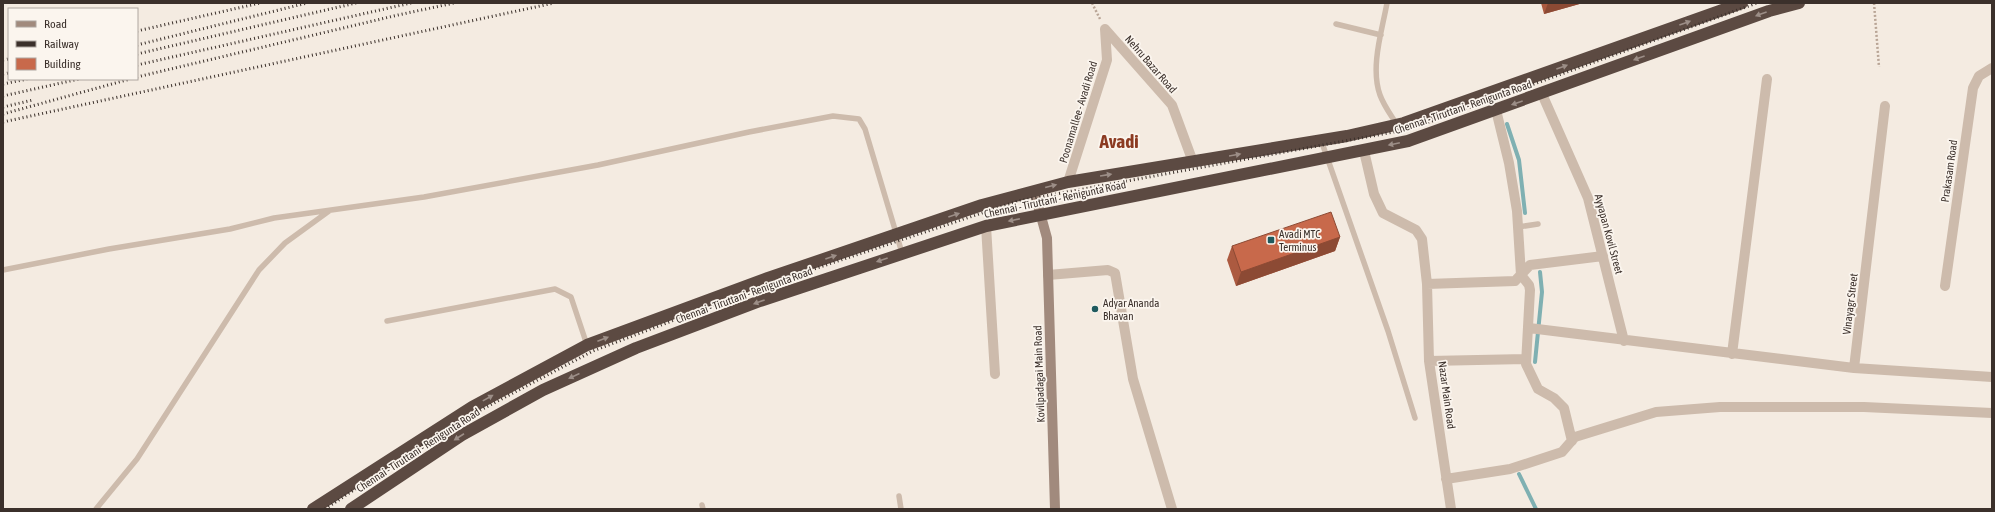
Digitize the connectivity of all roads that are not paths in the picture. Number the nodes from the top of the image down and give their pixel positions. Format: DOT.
graph roads {
  1 [pos="1387,3"];
  2 [pos="1742,3"];
  3 [pos="1799,3"];
  4 [pos="1336,24"];
  5 [pos="1105,29"];
  6 [pos="1381,35"];
  7 [pos="1992,68"];
  8 [pos="1767,78"];
  9 [pos="1542,94"];
  10 [pos="1886,106"];
  11 [pos="1496,110"];
  12 [pos="1397,125"];
  13 [pos="1321,140"];
  14 [pos="1364,151"];
  15 [pos="1326,159"];
  16 [pos="1193,162"];
  17 [pos="1068,182"];
  18 [pos="1034,190"];
  19 [pos="330,210"];
  20 [pos="1042,214"];
  21 [pos="1538,224"];
  22 [pos="986,226"];
  23 [pos="1518,227"];
  24 [pos="897,235"];
  25 [pos="902,253"];
  26 [pos="1603,256"];
  27 [pos="3,270"];
  28 [pos="1048,275"];
  29 [pos="1518,278"];
  30 [pos="1427,284"];
  31 [pos="1945,286"];
  32 [pos="387,321"];
  33 [pos="1532,329"];
  34 [pos="1624,341"];
  35 [pos="587,345"];
  36 [pos="1732,354"];
  37 [pos="1526,359"];
  38 [pos="1429,361"];
  39 [pos="1854,368"];
  40 [pos="995,374"];
  41 [pos="1992,377"];
  42 [pos="1992,413"];
  43 [pos="1415,418"];
  44 [pos="1572,441"];
  45 [pos="391,457"];
  46 [pos="403,474"];
  47 [pos="1446,479"];
  48 [pos="899,496"];
  49 [pos="96,509"];
  50 [pos="313,509"];
  51 [pos="351,509"];
  52 [pos="901,509"];
  53 [pos="1055,509"];
  54 [pos="1172,509"];
  55 [pos="1451,509"];
  1 -- 6 [label="lane"];
  12 -- 2 [label="highway, Chennai - Tiruttani - Renigunta Road, one-way"];
  3 -- 9 [label="highway, Chennai - Tiruttani - Renigunta Road, one-way"];
  4 -- 6 [label="lane"];
  5 -- 16 [label="street, Nehru Bazar Road"];
  5 -- 17 [label="street, Poonamallee - Avadi Road"];
  6 -- 12 [label="lane"];
  7 -- 31 [label="street, Prakasam Road"];
  8 -- 36 [label="street"];
  9 -- 11 [label="highway, Chennai - Tiruttani - Renigunta Road, one-way"];
  9 -- 26 [label="street, Ayyapan Kovil Street"];
  10 -- 39 [label="street, Vinayagr Street"];
  11 -- 14 [label="highway, Chennai - Tiruttani - Renigunta Road, one-way"];
  11 -- 23 [label="street"];
  12 -- 13 [label="highway, Chennai - Tiruttani - Renigunta Road"];
  13 -- 15 [label="lane"];
  16 -- 13 [label="highway, Chennai - Tiruttani - Renigunta Road, one-way"];
  14 -- 15 [label="highway, Chennai - Tiruttani - Renigunta Road"];
  14 -- 30 [label="street, Nazar Main Road"];
  15 -- 20 [label="highway, Chennai - Tiruttani - Renigunta Road"];
  15 -- 43 [label="lane"];
  17 -- 16 [label="highway, Chennai - Tiruttani - Renigunta Road, one-way"];
  18 -- 17 [label="highway, Chennai - Tiruttani - Renigunta Road, one-way"];
  18 -- 20 [label="main road, Kovilpadagai Main Road"];
  24 -- 18 [label="highway, Chennai - Tiruttani - Renigunta Road, one-way"];
  19 -- 24 [label="lane"];
  19 -- 27 [label="lane"];
  19 -- 49 [label="lane"];
  20 -- 22 [label="highway, Chennai - Tiruttani - Renigunta Road, one-way"];
  20 -- 28 [label="main road, Kovilpadagai Main Road"];
  21 -- 23 [label="lane"];
  22 -- 25 [label="highway, Chennai - Tiruttani - Renigunta Road"];
  22 -- 40 [label="street"];
  23 -- 29 [label="street"];
  24 -- 25 [label="lane"];
  35 -- 24 [label="highway, Chennai - Tiruttani - Renigunta Road, one-way"];
  25 -- 46 [label="highway, Chennai - Tiruttani - Renigunta Road, one-way"];
  26 -- 29 [label="street"];
  26 -- 34 [label="street, Ayyapan Kovil Street"];
  28 -- 53 [label="main road, Kovilpadagai Main Road"];
  28 -- 54 [label="street"];
  29 -- 30 [label="street"];
  29 -- 33 [label="street"];
  30 -- 38 [label="street, Nazar Main Road"];
  32 -- 35 [label="lane"];
  33 -- 34 [label="street"];
  33 -- 37 [label="street"];
  34 -- 36 [label="street"];
  45 -- 35 [label="highway, Chennai - Tiruttani - Renigunta Road, one-way"];
  36 -- 39 [label="street"];
  37 -- 38 [label="street"];
  37 -- 44 [label="street"];
  38 -- 47 [label="street, Nazar Main Road"];
  39 -- 41 [label="street"];
  42 -- 44 [label="street"];
  44 -- 47 [label="street"];
  45 -- 46 [label="highway"];
  45 -- 50 [label="highway, Chennai - Tiruttani - Renigunta Road"];
  46 -- 51 [label="highway, Chennai - Tiruttani - Renigunta Road"];
  47 -- 55 [label="street, Nazar Main Road"];
  48 -- 52 [label="lane"];
}
